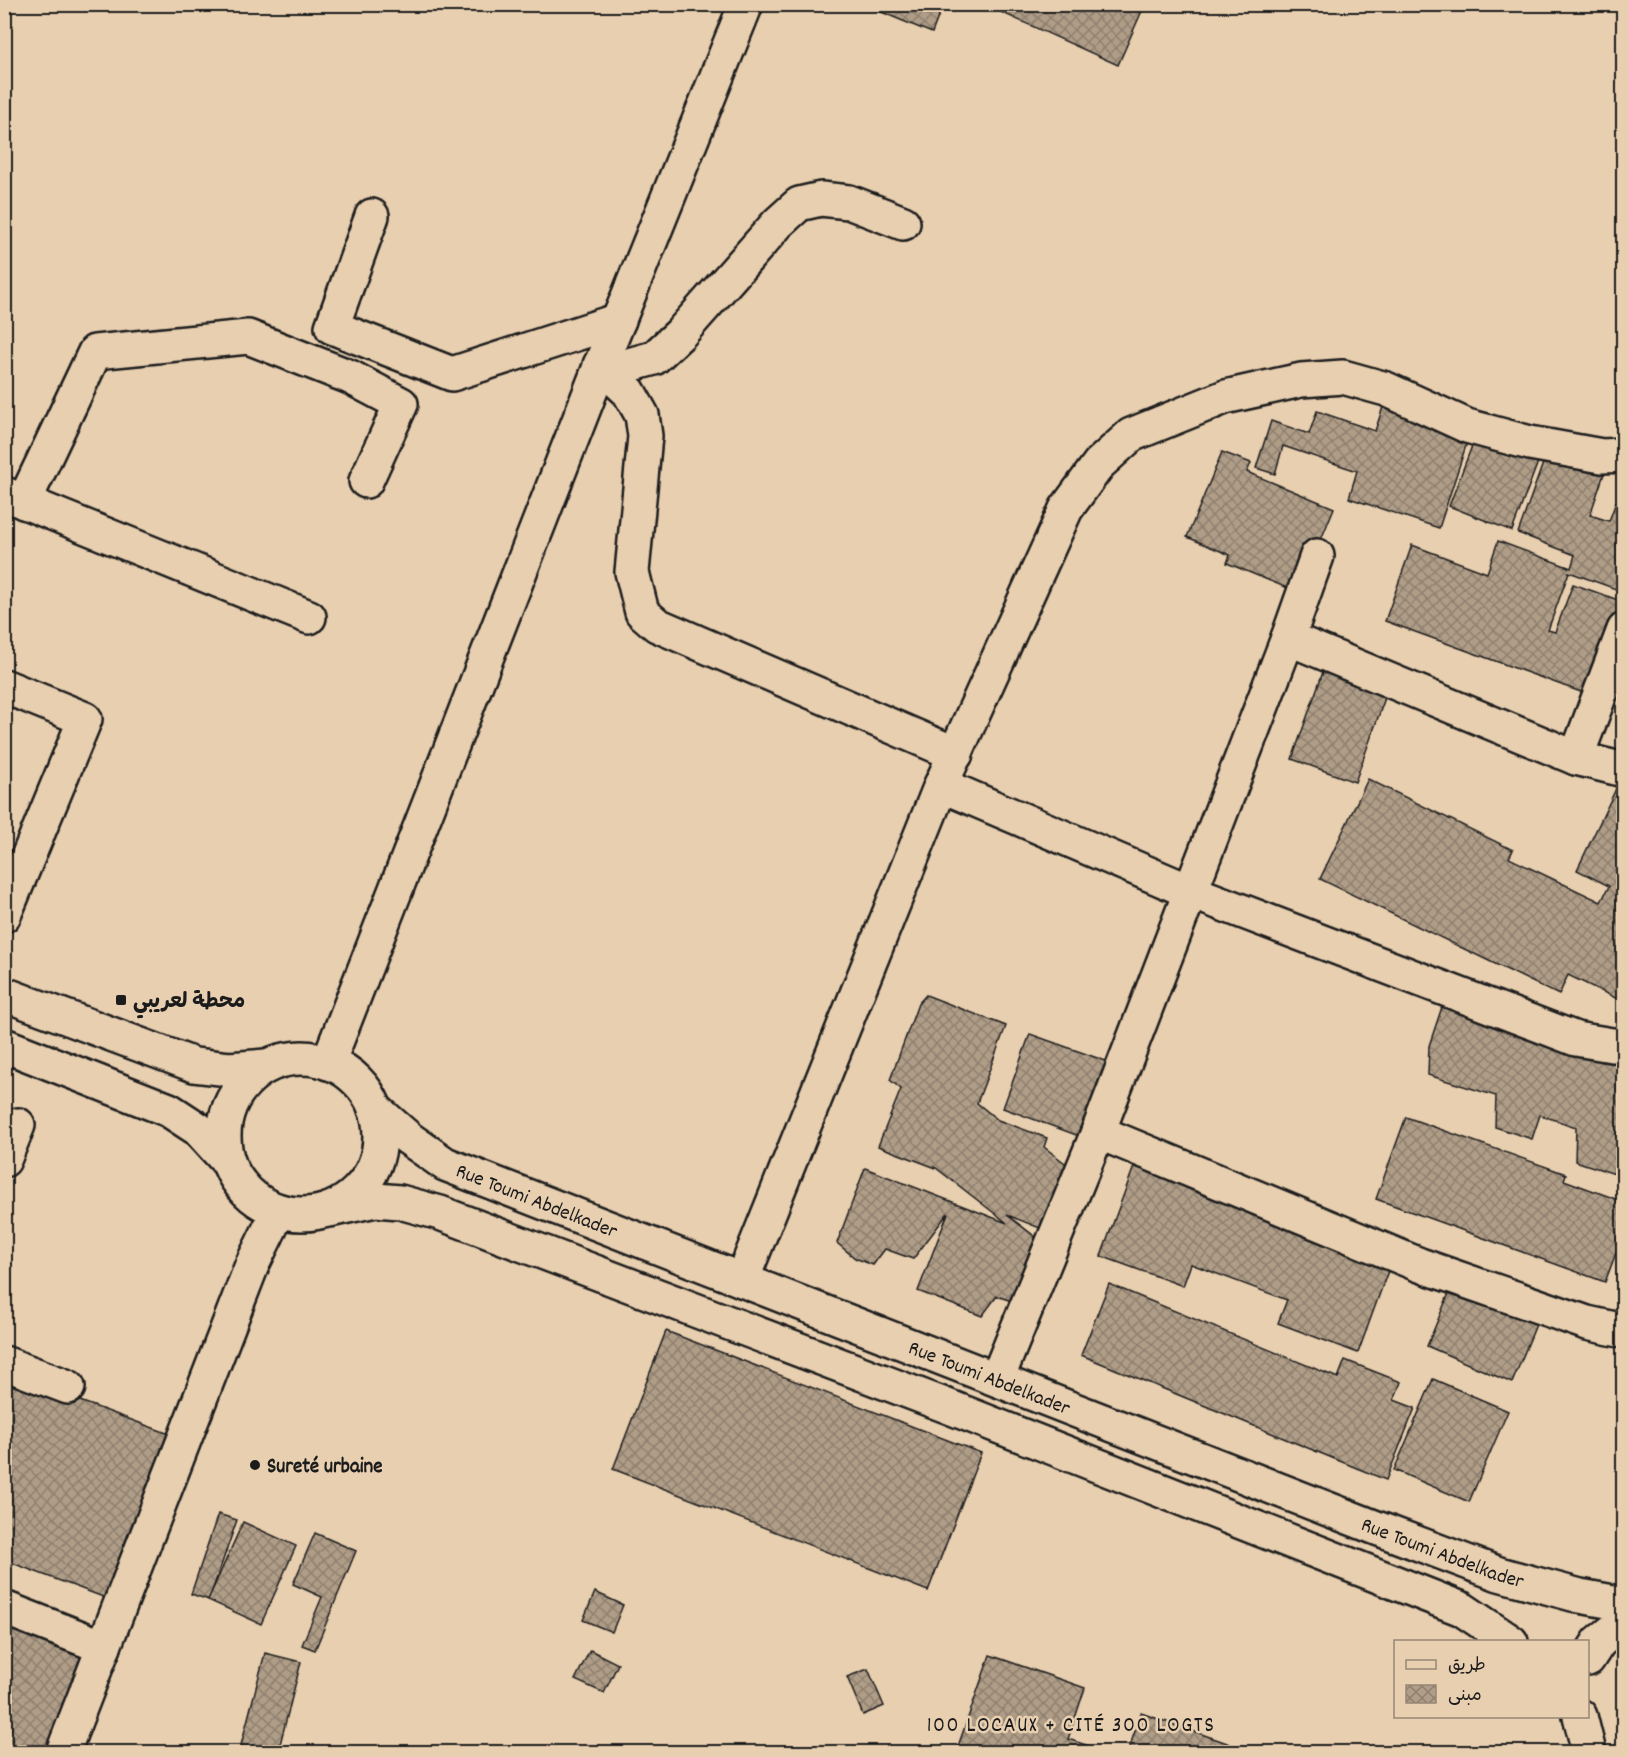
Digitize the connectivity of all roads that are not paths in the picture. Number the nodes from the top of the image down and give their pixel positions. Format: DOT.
graph roads {
  1 [pos="746,4"];
  2 [pos="372,216"];
  3 [pos="903,223"];
  4 [pos="619,320"];
  5 [pos="600,365"];
  6 [pos="1623,455"];
  7 [pos="366,481"];
  8 [pos="14,498"];
  9 [pos="1317,556"];
  10 [pos="309,617"];
  11 [pos="1623,630"];
  12 [pos="1288,638"];
  13 [pos="4,686"];
  14 [pos="956,754"];
  15 [pos="1576,758"];
  16 [pos="1623,770"];
  17 [pos="942,785"];
  18 [pos="1189,891"];
  19 [pos="4,915"];
  20 [pos="4,994"];
  21 [pos="4,1045"];
  22 [pos="1623,1045"];
  23 [pos="328,1063"];
  24 [pos="266,1066"];
  25 [pos="375,1109"];
  26 [pos="18,1125"];
  27 [pos="1098,1132"];
  28 [pos="4,1160"];
  29 [pos="228,1162"];
  30 [pos="330,1210"];
  31 [pos="279,1212"];
  32 [pos="742,1280"];
  33 [pos="1623,1331"];
  34 [pos="4,1363"];
  35 [pos="997,1380"];
  36 [pos="68,1387"];
  37 [pos="1623,1604"];
  38 [pos="4,1608"];
  39 [pos="1623,1622"];
  40 [pos="1509,1640"];
  41 [pos="104,1647"];
  42 [pos="1589,1656"];
  43 [pos="63,1752"];
  1 -- 4 [label="street"];
  2 -- 4 [label="street"];
  3 -- 5 [label="street"];
  4 -- 5 [label="street"];
  5 -- 14 [label="street"];
  5 -- 23 [label="street"];
  6 -- 14 [label="street"];
  7 -- 8 [label="street"];
  8 -- 10 [label="street"];
  9 -- 12 [label="street"];
  11 -- 15 [label="street"];
  12 -- 15 [label="street"];
  12 -- 18 [label="street"];
  13 -- 19 [label="street"];
  14 -- 17 [label="street"];
  15 -- 16 [label="street"];
  17 -- 18 [label="street"];
  17 -- 32 [label="street"];
  18 -- 22 [label="street"];
  18 -- 27 [label="street"];
  20 -- 24 [label="street"];
  21 -- 29 [label="street"];
  23 -- 24 [label="street"];
  23 -- 25 [label="street"];
  24 -- 29 [label="street"];
  25 -- 30 [label="street"];
  25 -- 32 [label="street, Rue Toumi Abdelkader"];
  26 -- 28 [label="street"];
  27 -- 33 [label="street"];
  27 -- 35 [label="street"];
  29 -- 31 [label="street"];
  30 -- 31 [label="street"];
  30 -- 40 [label="street, Rue Toumi Abdelkader"];
  31 -- 41 [label="street"];
  32 -- 35 [label="street, Rue Toumi Abdelkader"];
  34 -- 36 [label="street"];
  35 -- 37 [label="street, Rue Toumi Abdelkader"];
  38 -- 41 [label="street"];
  39 -- 42 [label="street"];
  41 -- 43 [label="street"];
}
